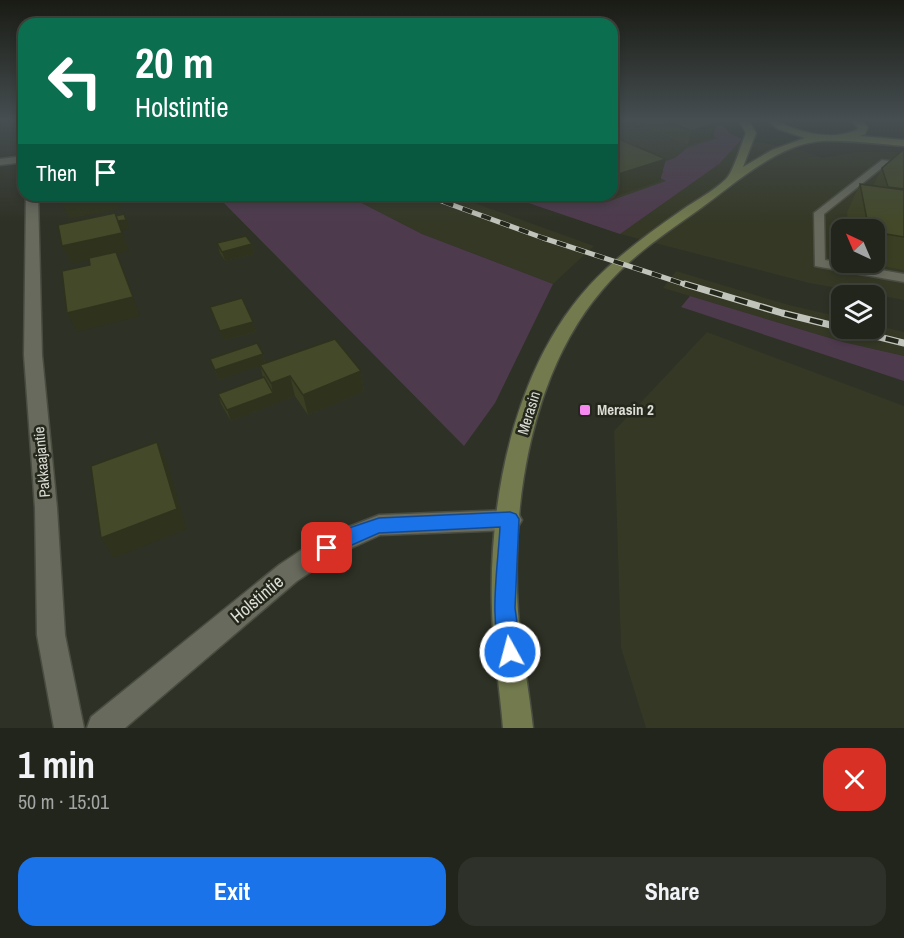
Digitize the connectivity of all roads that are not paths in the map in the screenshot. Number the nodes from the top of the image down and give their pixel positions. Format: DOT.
graph roads {
  1 [pos="743,155"];
  2 [pos="766,155"];
  3 [pos="773,155"];
  4 [pos="764,159"];
  5 [pos="18,160"];
  6 [pos="0,162"];
  7 [pos="904,166"];
  8 [pos="733,180"];
  9 [pos="32,201"];
  10 [pos="904,278"];
  11 [pos="510,519"];
  12 [pos="69,728"];
  13 [pos="102,728"];
  14 [pos="518,728"];
  1 -- 8 [label="street"];
  2 -- 4 [label="street"];
  3 -- 4 [label="street, Merasin"];
  4 -- 8 [label="street, Merasin"];
  5 -- 6 [label="street"];
  7 -- 10 [label="lane"];
  8 -- 11 [label="street, Merasin"];
  9 -- 12 [label="street, Pakkaajantie"];
  11 -- 13 [label="street, Holstintie"];
  11 -- 14 [label="street, Merasin"];
}
